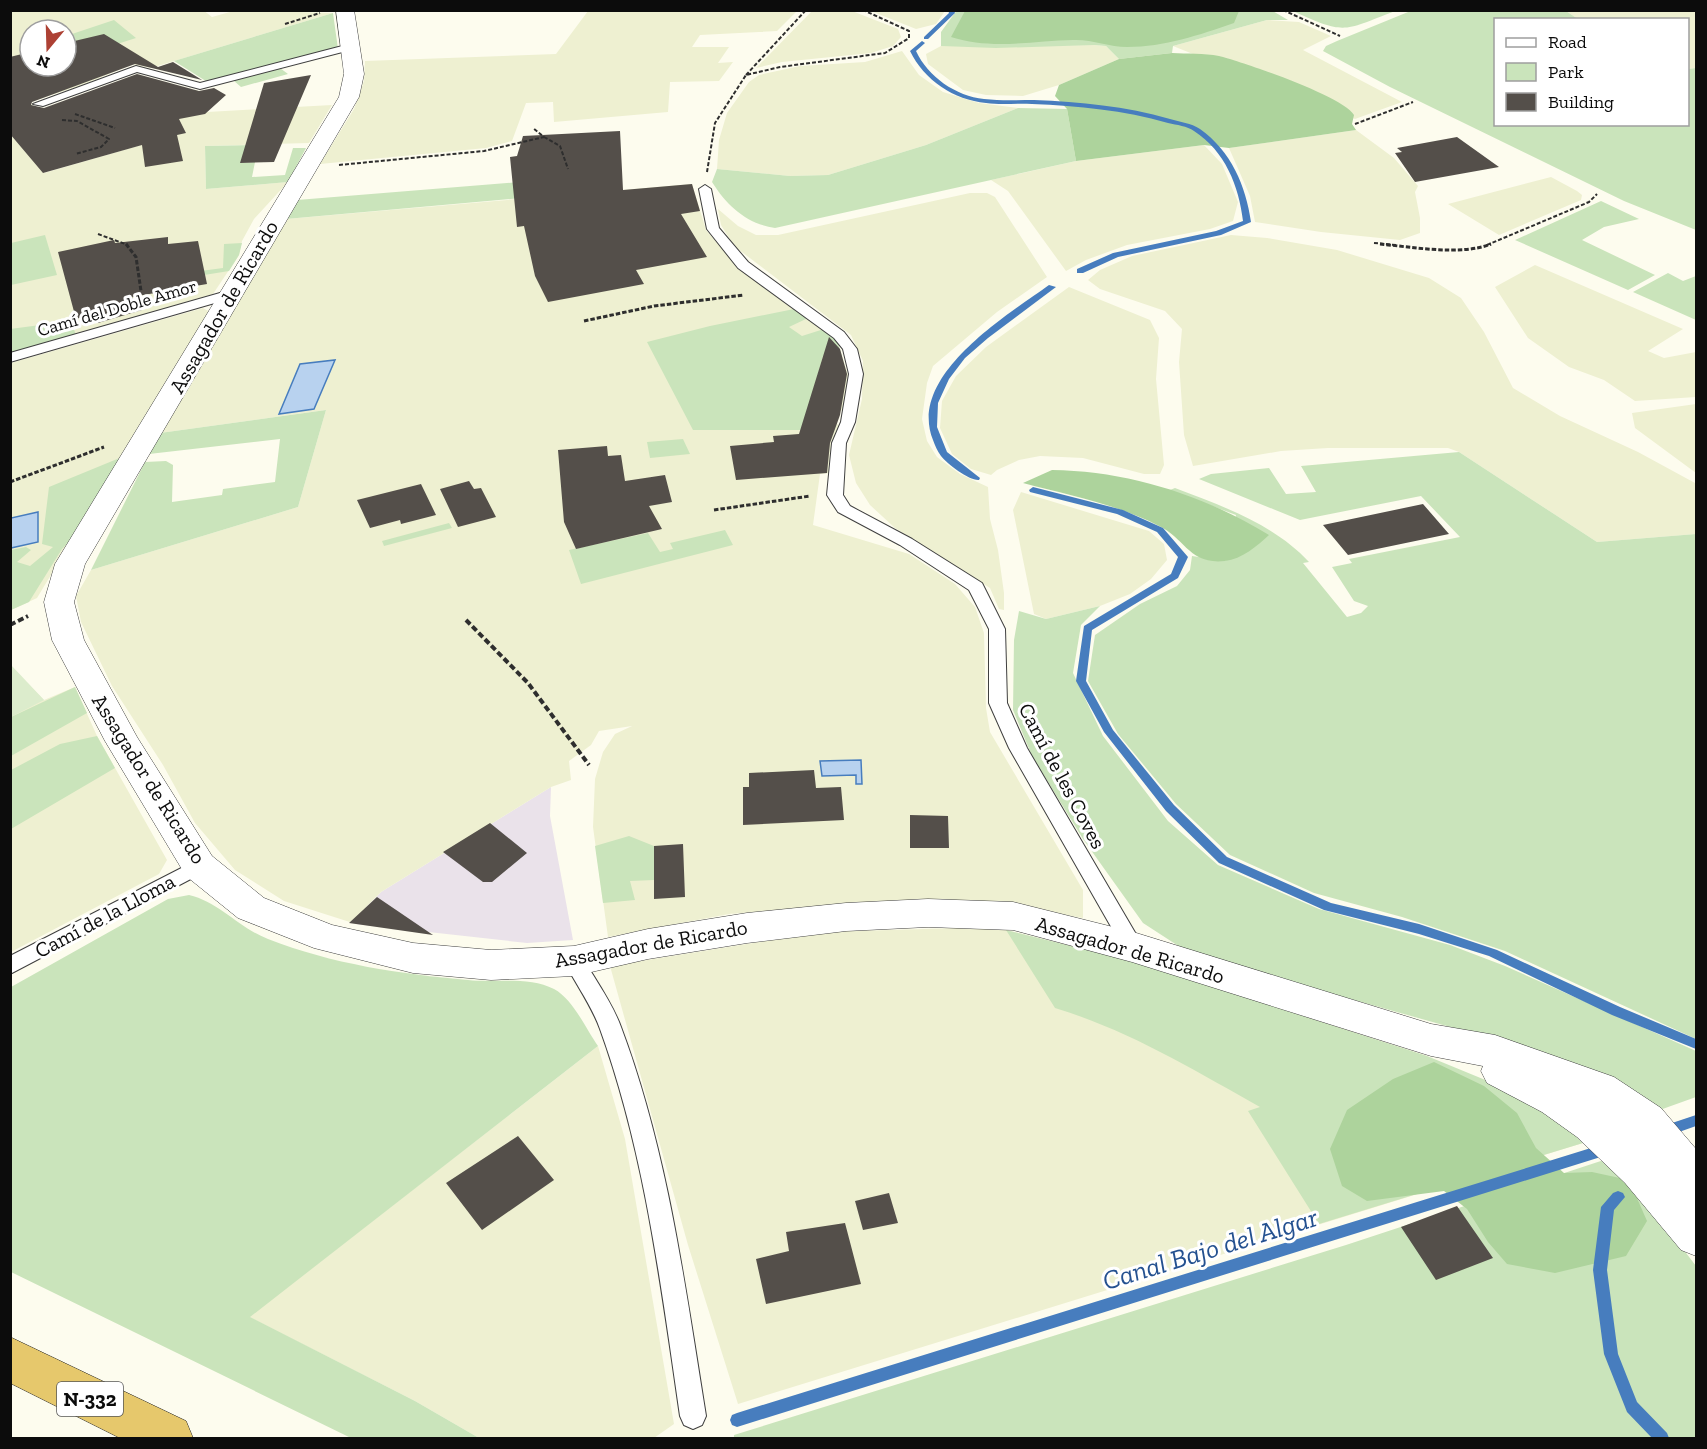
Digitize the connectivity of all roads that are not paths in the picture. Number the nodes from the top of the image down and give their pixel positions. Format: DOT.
graph roads {
  1 [pos="345,10"];
  2 [pos="350,47"];
  3 [pos="39,104"];
  4 [pos="705,189"];
  5 [pos="234,294"];
  6 [pos="10,358"];
  7 [pos="200,866"];
  8 [pos="1133,947"];
  9 [pos="574,961"];
  10 [pos="10,966"];
  11 [pos="1431,1040"];
  12 [pos="1696,1185"];
  13 [pos="1696,1236"];
  14 [pos="10,1359"];
  15 [pos="693,1416"];
  16 [pos="169,1438"];
  1 -- 2 [label="street, Assagador de Ricardo"];
  2 -- 3 [label="lane"];
  2 -- 5 [label="street, Assagador de Ricardo"];
  4 -- 8 [label="lane, Camí de les Coves"];
  5 -- 6 [label="lane, Camí del Doble Amor"];
  5 -- 7 [label="street, Assagador de Ricardo"];
  7 -- 9 [label="street, Assagador de Ricardo"];
  7 -- 10 [label="lane, Camí de la Lloma"];
  8 -- 9 [label="street, Assagador de Ricardo"];
  8 -- 11 [label="street, Assagador de Ricardo"];
  9 -- 15 [label="lane"];
  11 -- 12 [label="street, Assagador de Ricardo"];
  11 -- 13 [label="street, Assagador de Ricardo"];
  14 -- 16 [label="highway, N-332"];
}
